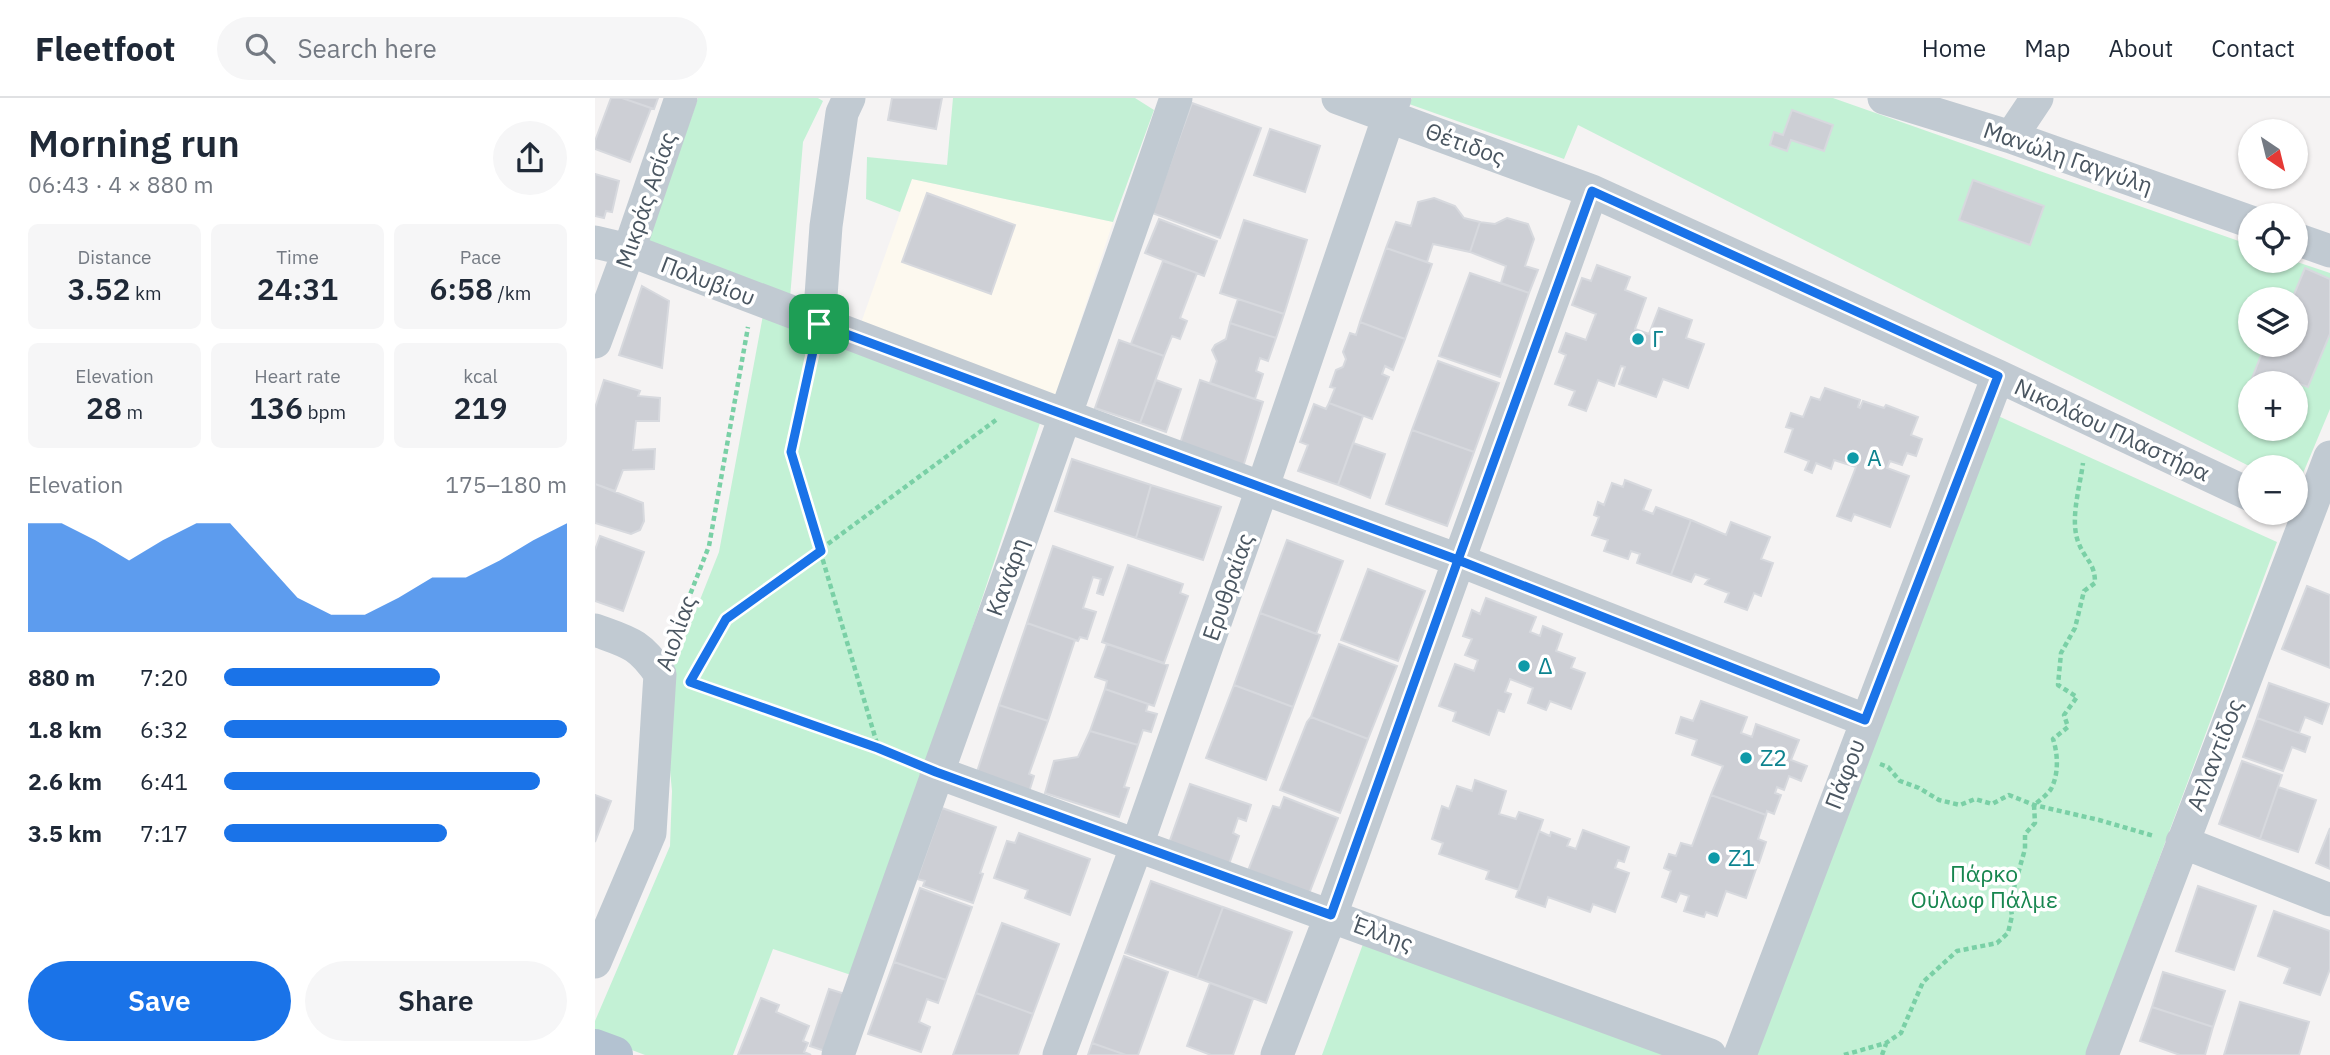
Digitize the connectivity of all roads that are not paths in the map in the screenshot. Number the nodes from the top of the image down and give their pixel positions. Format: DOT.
graph roads {
  1 [pos="681,98"];
  2 [pos="849,98"];
  3 [pos="1175,98"];
  4 [pos="1338,98"];
  5 [pos="1884,98"];
  6 [pos="2037,98"];
  7 [pos="1391,107"];
  8 [pos="2011,137"];
  9 [pos="1592,191"];
  10 [pos="2238,217"];
  11 [pos="595,242"];
  12 [pos="2308,243"];
  13 [pos="629,250"];
  14 [pos="2330,251"];
  15 [pos="819,324"];
  16 [pos="595,341"];
  17 [pos="1998,376"];
  18 [pos="1066,416"];
  19 [pos="2330,457"];
  20 [pos="1262,489"];
  21 [pos="2238,489"];
  22 [pos="2308,519"];
  23 [pos="2306,525"];
  24 [pos="1458,560"];
  25 [pos="595,630"];
  26 [pos="1865,720"];
  27 [pos="936,772"];
  28 [pos="2182,842"];
  29 [pos="1137,845"];
  30 [pos="2330,900"];
  31 [pos="1331,915"];
  32 [pos="595,962"];
  33 [pos="595,1048"];
  34 [pos="614,1055"];
  35 [pos="838,1055"];
  36 [pos="1059,1055"];
  37 [pos="1277,1055"];
  38 [pos="1710,1055"];
  39 [pos="1739,1055"];
  40 [pos="2102,1055"];
  1 -- 13 [label="street, Μικράς Ασίας"];
  2 -- 15 [label="street"];
  3 -- 18 [label="street, Κανάρη"];
  4 -- 7 [label="street, Θέτιδος"];
  5 -- 8 [label="street, Μανώλη Γαγγύλη"];
  6 -- 8 [label="street"];
  7 -- 9 [label="street, Θέτιδος"];
  7 -- 20 [label="street, Ερυθραίας"];
  8 -- 10 [label="street, Μανώλη Γαγγύλη"];
  9 -- 17 [label="street, Νικολάου Πλαστήρα"];
  9 -- 24 [label="street"];
  11 -- 13 [label="street, Πολυβίου"];
  12 -- 14 [label="street"];
  13 -- 15 [label="street, Πολυβίου"];
  13 -- 16 [label="street, Μικράς Ασίας"];
  15 -- 18 [label="street, Πολυβίου"];
  17 -- 21 [label="street, Νικολάου Πλαστήρα"];
  17 -- 26 [label="street, Πάφου"];
  18 -- 20 [label="street, Πολυβίου"];
  18 -- 27 [label="street, Κανάρη"];
  19 -- 22 [label="street, Ατλαντίδος"];
  20 -- 24 [label="street, Πολυβίου"];
  20 -- 29 [label="street, Ερυθραίας"];
  23 -- 28 [label="street, Ατλαντίδος"];
  24 -- 26 [label="street, Πολυβίου"];
  24 -- 31 [label="street"];
  25 -- 32 [label="street, Αιολίας"];
  26 -- 39 [label="street, Πάφου"];
  27 -- 29 [label="street, Έλλης"];
  27 -- 35 [label="street, Κανάρη"];
  28 -- 30 [label="street"];
  28 -- 40 [label="street, Ατλαντίδος"];
  29 -- 31 [label="street, Έλλης"];
  29 -- 36 [label="street, Ερυθραίας"];
  31 -- 37 [label="street"];
  31 -- 38 [label="street, Έλλης"];
  33 -- 34 [label="main road"];
}
